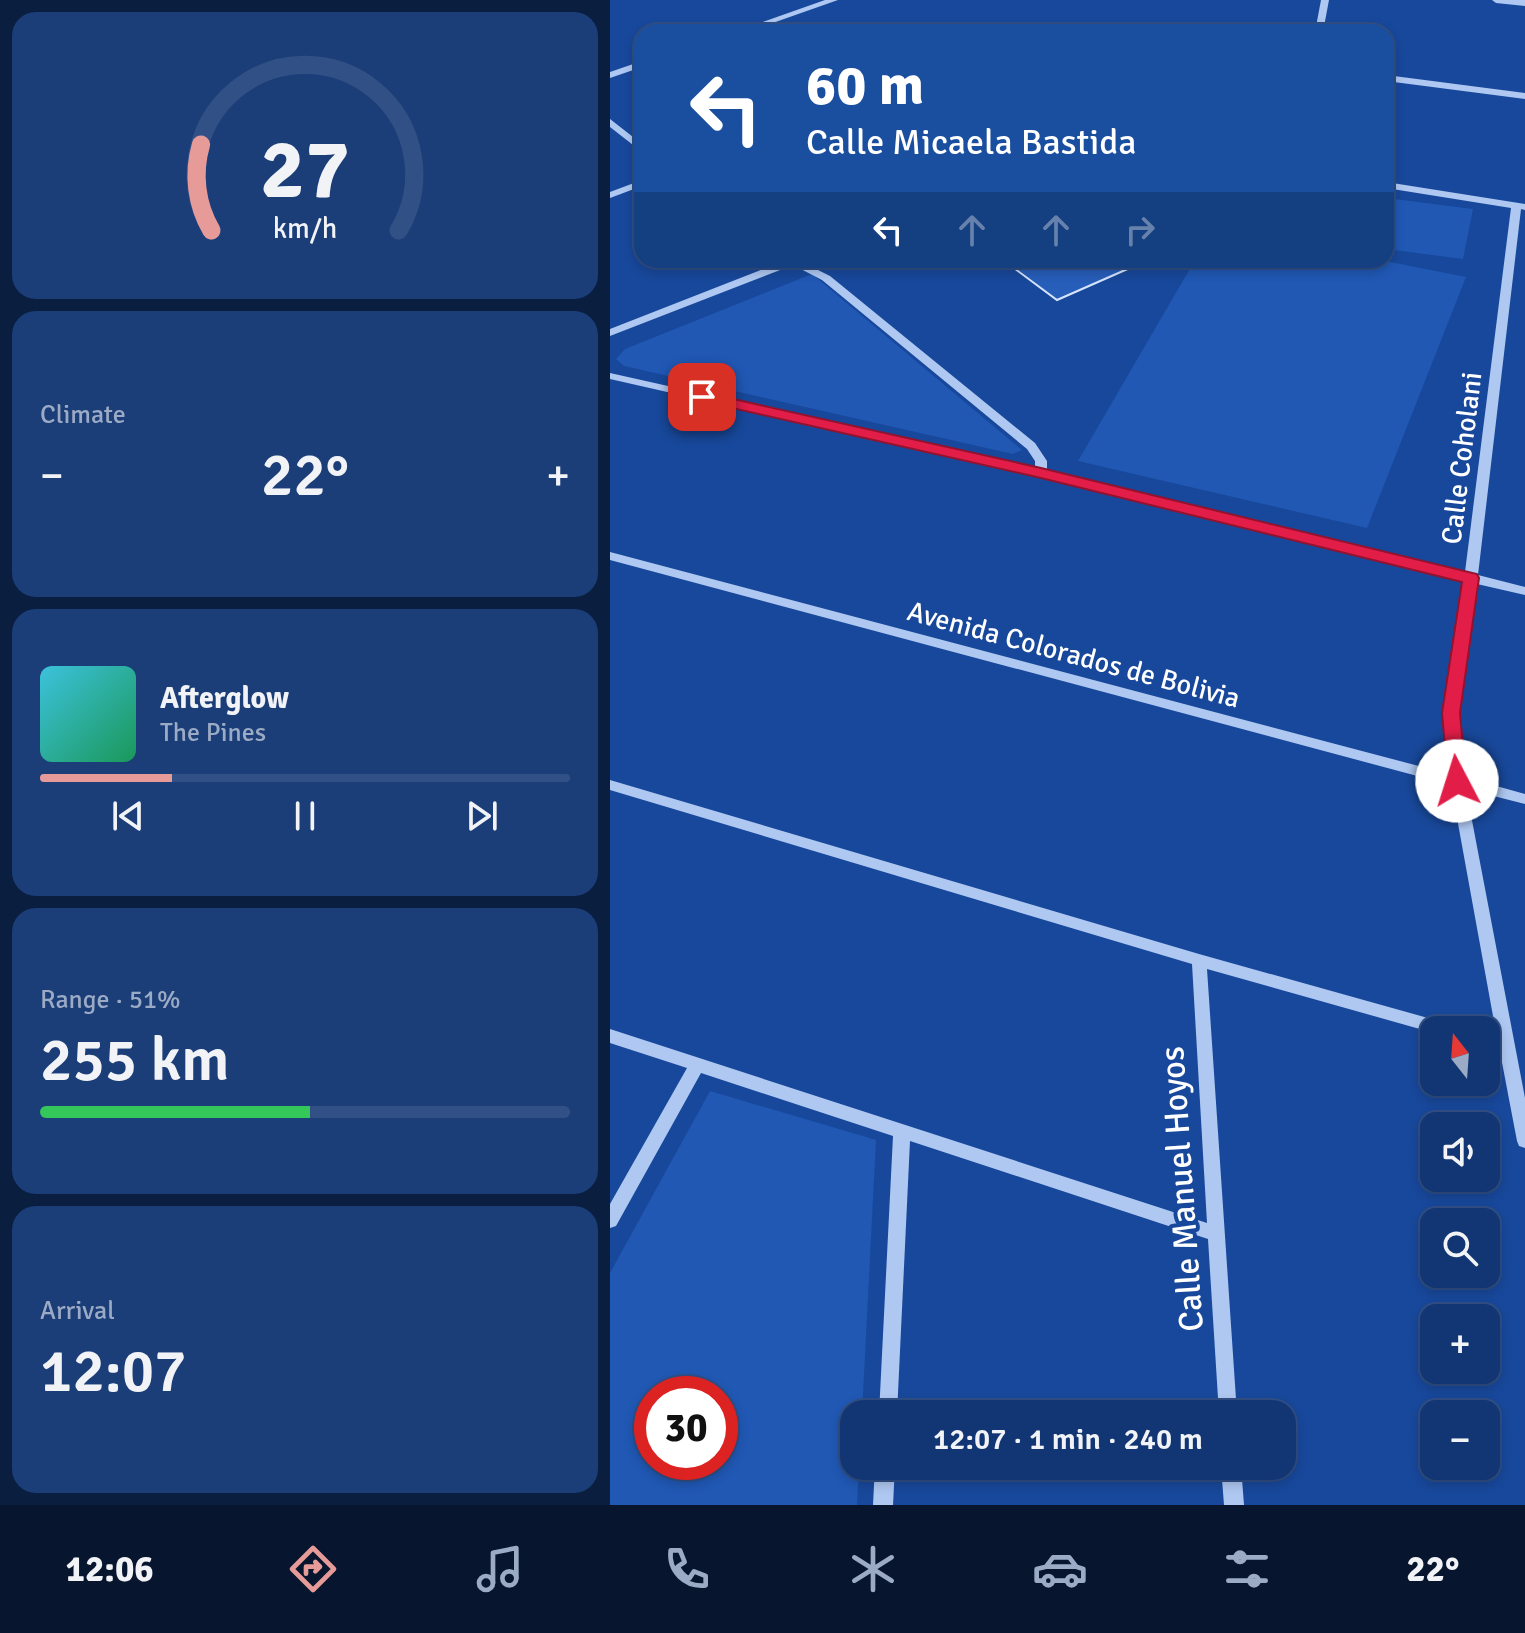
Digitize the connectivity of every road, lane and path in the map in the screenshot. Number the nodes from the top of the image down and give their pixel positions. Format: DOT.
graph roads {
  1 [pos="834,0"];
  2 [pos="1325,0"];
  3 [pos="1496,0"];
  4 [pos="1525,3"];
  5 [pos="762,24"];
  6 [pos="1320,24"];
  7 [pos="634,67"];
  8 [pos="610,75"];
  9 [pos="1394,79"];
  10 [pos="1525,96"];
  11 [pos="610,122"];
  12 [pos="634,142"];
  13 [pos="634,186"];
  14 [pos="1394,186"];
  15 [pos="610,195"];
  16 [pos="1521,206"];
  17 [pos="776,268"];
  18 [pos="807,268"];
  19 [pos="610,333"];
  20 [pos="610,376"];
  21 [pos="1041,473"];
  22 [pos="610,556"];
  23 [pos="1471,578"];
  24 [pos="1525,591"];
  25 [pos="1457,781"];
  26 [pos="610,785"];
  27 [pos="1525,799"];
  28 [pos="1199,960"];
  29 [pos="1420,1022"];
  30 [pos="610,1036"];
  31 [pos="1500,1045"];
  32 [pos="1506,1047"];
  33 [pos="697,1065"];
  34 [pos="902,1132"];
  35 [pos="1525,1141"];
  36 [pos="610,1220"];
  37 [pos="1216,1234"];
  38 [pos="889,1400"];
  39 [pos="1227,1400"];
  40 [pos="884,1480"];
  41 [pos="1232,1480"];
  42 [pos="883,1505"];
  43 [pos="1234,1505"];
  1 -- 5 [label="street"];
  2 -- 6 [label="street"];
  3 -- 4 [label="street"];
  7 -- 8 [label="street"];
  9 -- 10 [label="street"];
  11 -- 12 [label="street"];
  13 -- 15 [label="street"];
  14 -- 16 [label="street"];
  16 -- 23 [label="street, Calle Coholani"];
  17 -- 19 [label="street"];
  18 -- 21 [label="street"];
  20 -- 21 [label="street"];
  21 -- 23 [label="street"];
  22 -- 25 [label="street, Avenida Colorados de Bolivia"];
  23 -- 24 [label="street"];
  23 -- 25 [label="street, Calle Coholani"];
  25 -- 27 [label="street, Avenida Colorados de Bolivia"];
  25 -- 32 [label="street, Calle Coholani"];
  26 -- 28 [label="street"];
  28 -- 29 [label="street"];
  28 -- 37 [label="street, Calle Manuel Hoyos"];
  30 -- 33 [label="street"];
  31 -- 32 [label="street"];
  32 -- 35 [label="street, Calle Coholani"];
  33 -- 34 [label="street"];
  33 -- 36 [label="street"];
  34 -- 37 [label="street"];
  34 -- 38 [label="street"];
  37 -- 39 [label="street, Calle Manuel Hoyos"];
  40 -- 42 [label="street"];
  41 -- 43 [label="street"];
}
